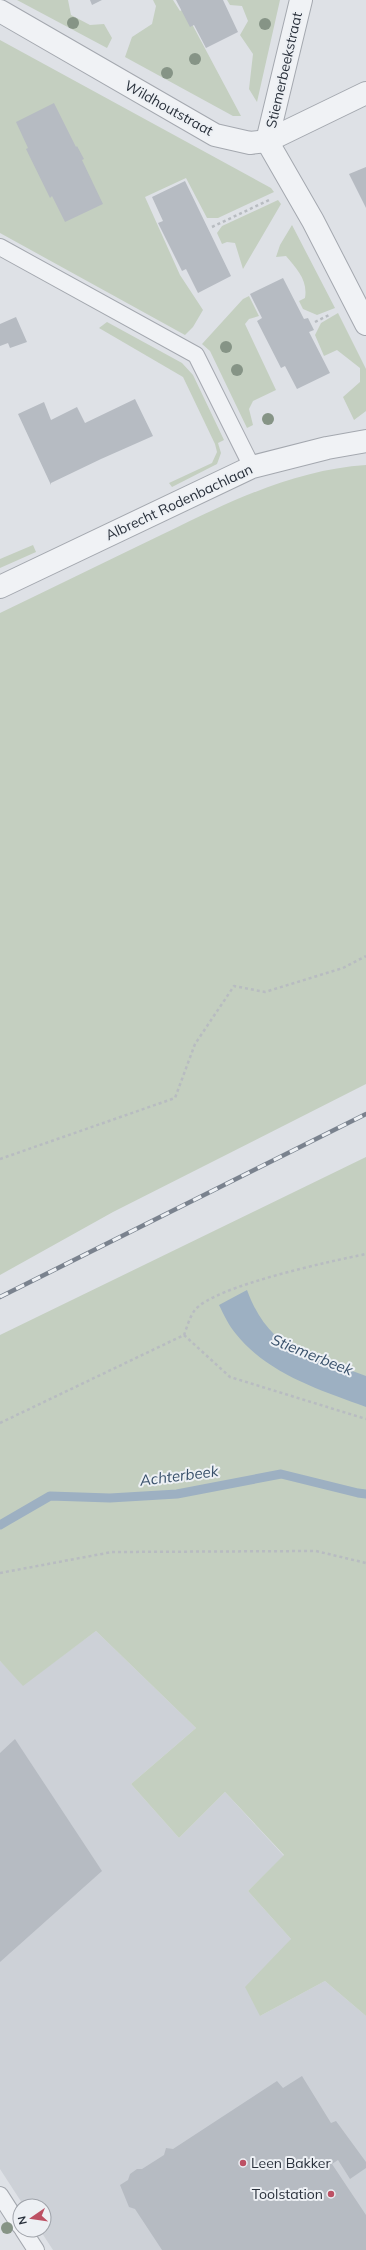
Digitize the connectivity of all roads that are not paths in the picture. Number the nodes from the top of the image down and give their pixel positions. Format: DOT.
graph roads {
  1 [pos="301,0"];
  2 [pos="0,11"];
  3 [pos="366,93"];
  4 [pos="268,141"];
  5 [pos="0,247"];
  6 [pos="366,324"];
  7 [pos="366,441"];
  8 [pos="252,467"];
  9 [pos="0,587"];
  10 [pos="0,2195"];
  11 [pos="12,2214"];
  12 [pos="28,2238"];
  13 [pos="36,2250"];
  1 -- 4 [label="street, Stiemerbeekstraat"];
  2 -- 4 [label="street, Wildhoutstraat"];
  3 -- 4 [label="street"];
  4 -- 6 [label="street"];
  5 -- 8 [label="lane"];
  7 -- 8 [label="street, Albrecht Rodenbachlaan"];
  8 -- 9 [label="street, Albrecht Rodenbachlaan"];
  10 -- 11 [label="lane"];
  12 -- 13 [label="lane"];
}
